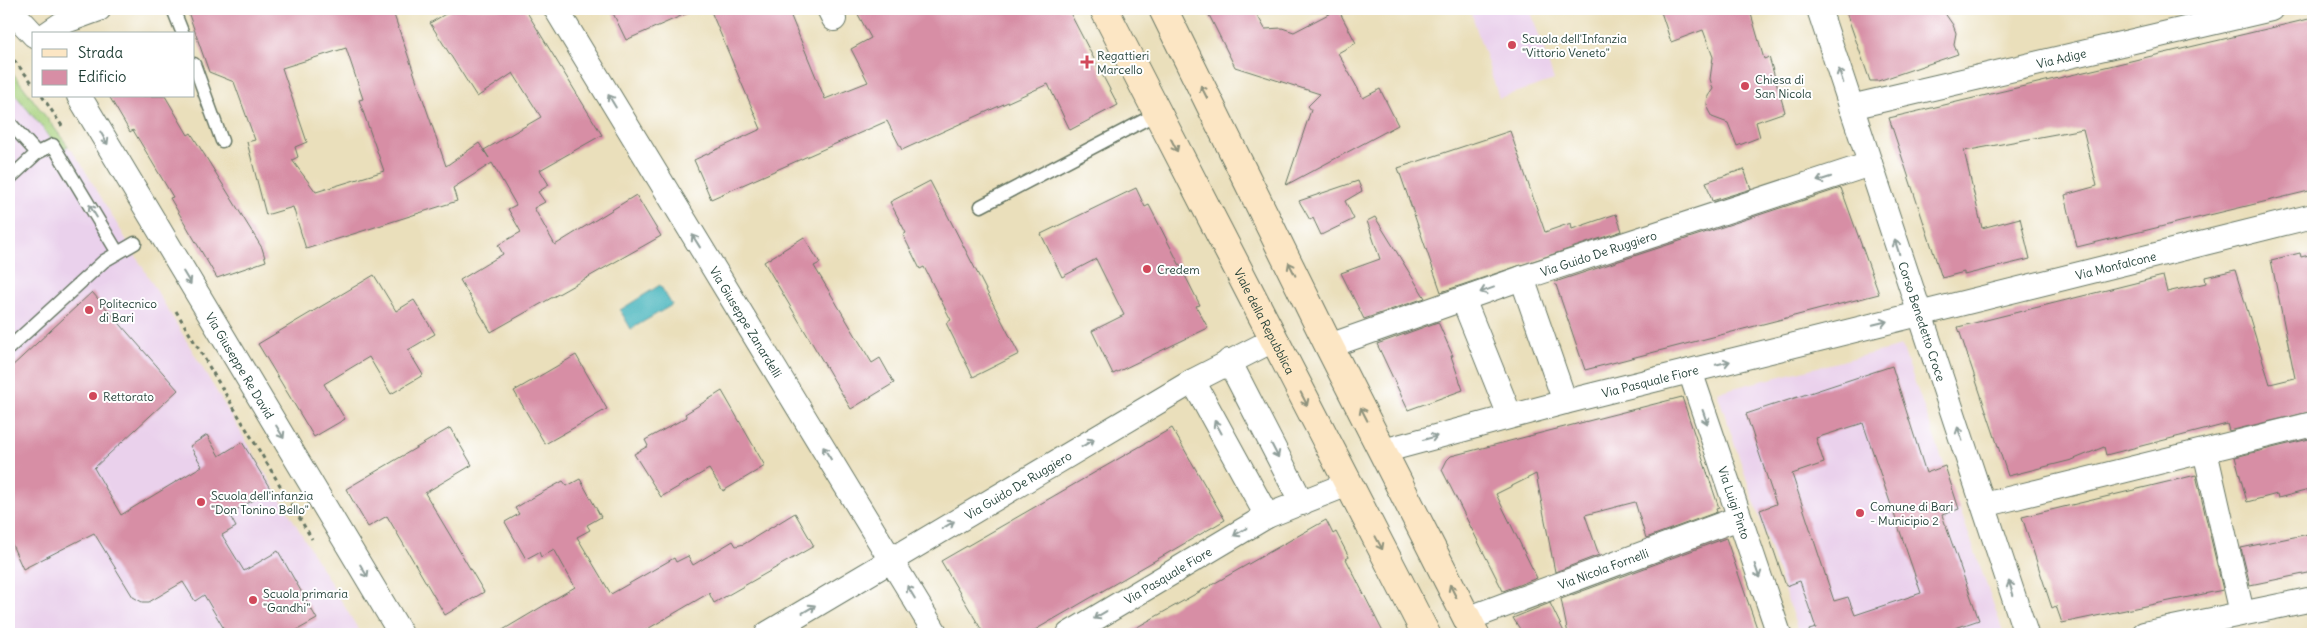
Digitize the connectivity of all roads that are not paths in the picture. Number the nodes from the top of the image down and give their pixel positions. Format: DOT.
graph roads {
  1 [pos="10,9"];
  2 [pos="99,9"];
  3 [pos="173,9"];
  4 [pos="556,9"];
  5 [pos="1104,9"];
  6 [pos="1163,9"];
  7 [pos="1818,9"];
  8 [pos="2271,9"];
  9 [pos="50,32"];
  10 [pos="181,32"];
  11 [pos="32,34"];
  12 [pos="195,67"];
  13 [pos="80,98"];
  14 [pos="1851,107"];
  15 [pos="1158,113"];
  16 [pos="9,122"];
  17 [pos="222,141"];
  18 [pos="37,153"];
  19 [pos="1870,164"];
  20 [pos="9,179"];
  21 [pos="981,206"];
  22 [pos="2313,216"];
  23 [pos="135,243"];
  24 [pos="118,253"];
  25 [pos="1522,278"];
  26 [pos="1463,299"];
  27 [pos="1919,313"];
  28 [pos="1273,340"];
  29 [pos="1329,346"];
  30 [pos="9,348"];
  31 [pos="1229,361"];
  32 [pos="1690,371"];
  33 [pos="1193,381"];
  34 [pos="1565,402"];
  35 [pos="1510,416"];
  36 [pos="2313,424"];
  37 [pos="1383,451"];
  38 [pos="2205,451"];
  39 [pos="1348,484"];
  40 [pos="1302,503"];
  41 [pos="1984,505"];
  42 [pos="1267,516"];
  43 [pos="1739,518"];
  44 [pos="891,559"];
  45 [pos="2313,599"];
  46 [pos="2242,613"];
  47 [pos="1471,626"];
  48 [pos="401,634"];
  49 [pos="767,634"];
  50 [pos="936,634"];
  51 [pos="1069,634"];
  52 [pos="1426,634"];
  53 [pos="1779,634"];
  54 [pos="2026,634"];
  55 [pos="2144,634"];
  1 -- 11 [label="street"];
  2 -- 9 [label="street"];
  3 -- 10 [label="lane"];
  44 -- 4 [label="street, Via Giuseppe Zanardelli, one-way"];
  5 -- 15 [label="main road, Viale della Repubblica"];
  29 -- 6 [label="main road, one-way"];
  14 -- 7 [label="street, Corso Benedetto Croce, one-way"];
  8 -- 14 [label="street, Via Adige"];
  12 -- 17 [label="lane"];
  13 -- 48 [label="street, Via Giuseppe Re David, one-way"];
  14 -- 19 [label="street, Corso Benedetto Croce"];
  15 -- 21 [label="lane"];
  15 -- 28 [label="main road, Viale della Repubblica, one-way"];
  16 -- 18 [label="lane"];
  18 -- 20 [label="lane"];
  24 -- 18 [label="lane, one-way"];
  19 -- 25 [label="street, Via Guido De Ruggiero, one-way"];
  27 -- 19 [label="street, Corso Benedetto Croce, one-way"];
  22 -- 27 [label="street, Via Monfalcone"];
  23 -- 24 [label="lane"];
  24 -- 30 [label="lane"];
  25 -- 26 [label="street, Via Guido De Ruggiero, one-way"];
  25 -- 34 [label="street"];
  26 -- 29 [label="street, Via Guido De Ruggiero"];
  26 -- 35 [label="street"];
  32 -- 27 [label="street, Via Pasquale Fiore, one-way"];
  41 -- 27 [label="street, Corso Benedetto Croce, one-way"];
  28 -- 31 [label="street, Via Guido De Ruggiero"];
  28 -- 39 [label="main road, Viale della Repubblica, one-way"];
  37 -- 29 [label="main road, one-way"];
  31 -- 33 [label="street, Via Guido De Ruggiero"];
  31 -- 40 [label="street, one-way"];
  32 -- 34 [label="street, Via Pasquale Fiore"];
  32 -- 43 [label="street, Via Luigi Pinto, one-way"];
  42 -- 33 [label="street, one-way"];
  44 -- 33 [label="street, Via Guido De Ruggiero, one-way"];
  34 -- 35 [label="street, Via Pasquale Fiore"];
  37 -- 35 [label="street, Via Pasquale Fiore, one-way"];
  36 -- 38 [label="street"];
  47 -- 37 [label="main road, one-way"];
  38 -- 41 [label="street"];
  38 -- 46 [label="street"];
  39 -- 40 [label="street, Via Pasquale Fiore"];
  39 -- 52 [label="main road, Viale della Repubblica, one-way"];
  40 -- 42 [label="street, Via Pasquale Fiore"];
  54 -- 41 [label="street, Corso Benedetto Croce, one-way"];
  42 -- 51 [label="street, Via Pasquale Fiore, one-way"];
  43 -- 47 [label="street, Via Nicola Fornelli"];
  43 -- 53 [label="street, Via Luigi Pinto, one-way"];
  49 -- 44 [label="street, Via Guido De Ruggiero, one-way"];
  50 -- 44 [label="street, Via Giuseppe Zanardelli, one-way"];
  45 -- 46 [label="street"];
  46 -- 55 [label="street"];
}
